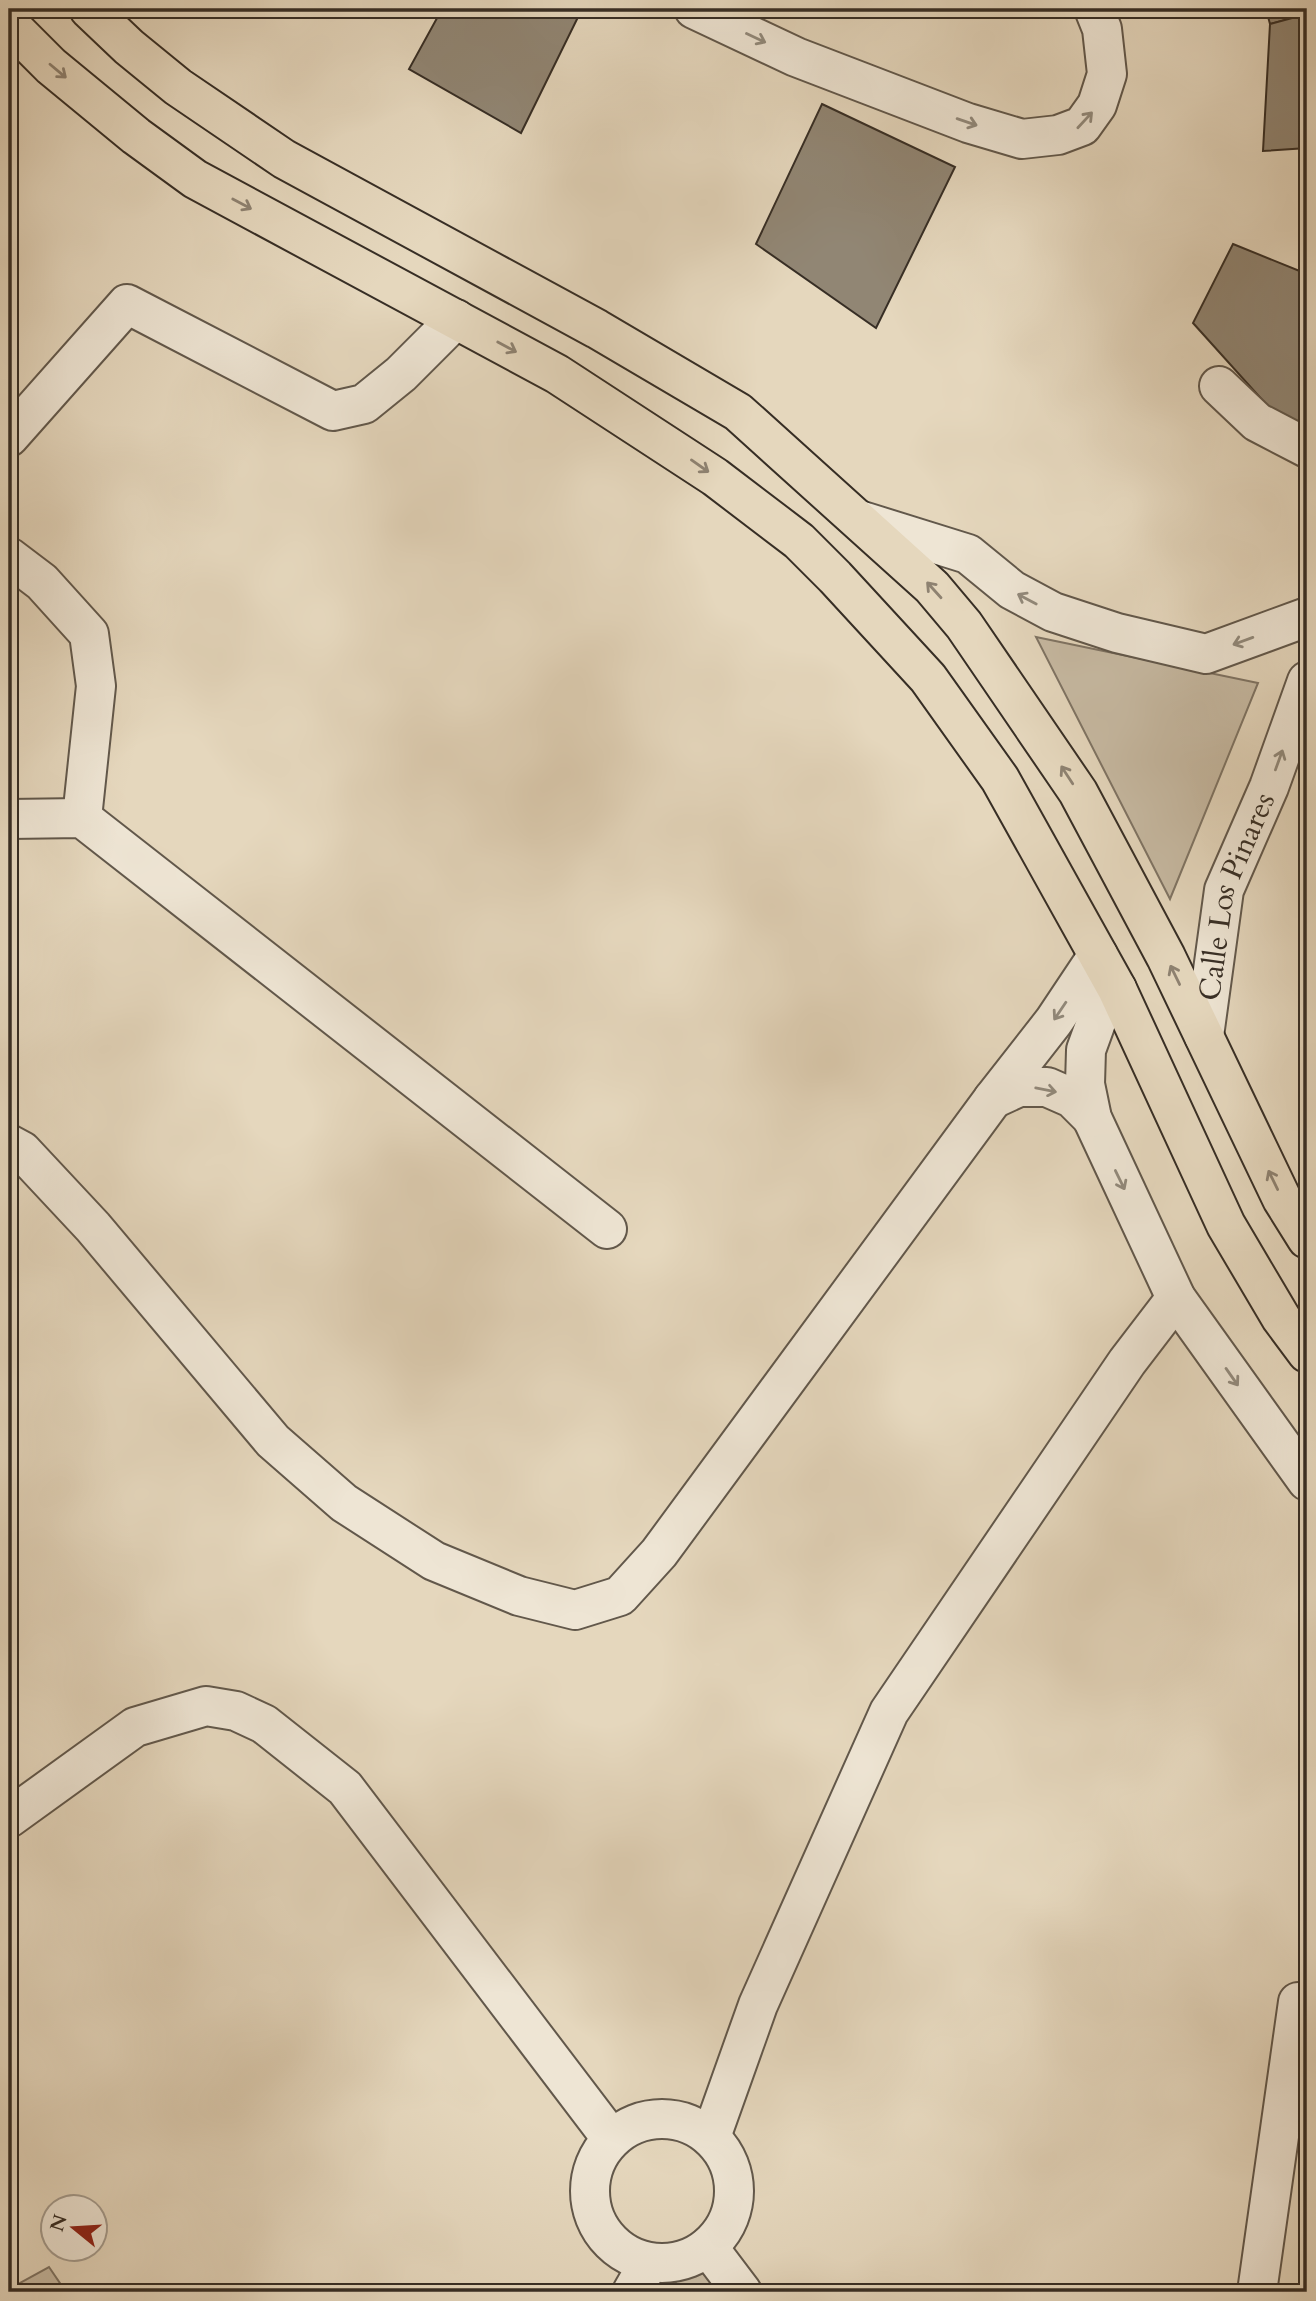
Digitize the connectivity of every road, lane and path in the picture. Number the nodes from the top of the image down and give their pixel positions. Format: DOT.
graph roads {
  1 [pos="89,9"];
  2 [pos="694,9"];
  3 [pos="1094,9"];
  4 [pos="9,24"];
  5 [pos="456,319"];
  6 [pos="1219,386"];
  7 [pos="9,437"];
  8 [pos="1307,448"];
  9 [pos="859,520"];
  10 [pos="9,557"];
  11 [pos="1307,617"];
  12 [pos="1307,681"];
  13 [pos="82,818"];
  14 [pos="9,819"];
  15 [pos="1098,954"];
  16 [pos="1117,989"];
  17 [pos="1205,1036"];
  18 [pos="993,1098"];
  19 [pos="1092,1118"];
  20 [pos="9,1144"];
  21 [pos="607,1228"];
  22 [pos="1307,1239"];
  23 [pos="1176,1298"];
  24 [pos="1307,1353"];
  25 [pos="1307,1480"];
  26 [pos="9,1818"];
  27 [pos="1298,2002"];
  28 [pos="711,2137"];
  29 [pos="611,2138"];
  30 [pos="708,2247"];
  31 [pos="640,2278"];
  32 [pos="742,2292"];
  33 [pos="1257,2292"];
  1 -- 9 [label="highway"];
  2 -- 3 [label="street, one-way"];
  4 -- 5 [label="highway, one-way"];
  5 -- 7 [label="street"];
  5 -- 15 [label="highway, one-way"];
  6 -- 8 [label="street"];
  11 -- 9 [label="street, one-way"];
  17 -- 9 [label="highway, one-way"];
  10 -- 13 [label="street"];
  17 -- 12 [label="street, Calle Los Pinares, one-way"];
  13 -- 14 [label="street"];
  13 -- 21 [label="street"];
  15 -- 16 [label="highway"];
  15 -- 18 [label="street, one-way"];
  16 -- 19 [label="street"];
  16 -- 24 [label="highway"];
  22 -- 17 [label="highway, one-way"];
  18 -- 19 [label="street, one-way"];
  18 -- 20 [label="street"];
  19 -- 23 [label="street, one-way"];
  23 -- 25 [label="street, one-way"];
  23 -- 28 [label="street"];
  26 -- 29 [label="street"];
  27 -- 33 [label="street"];
  28 -- 29 [label="street"];
  28 -- 30 [label="street"];
  29 -- 31 [label="street"];
  30 -- 31 [label="street"];
  30 -- 32 [label="street"];
}
